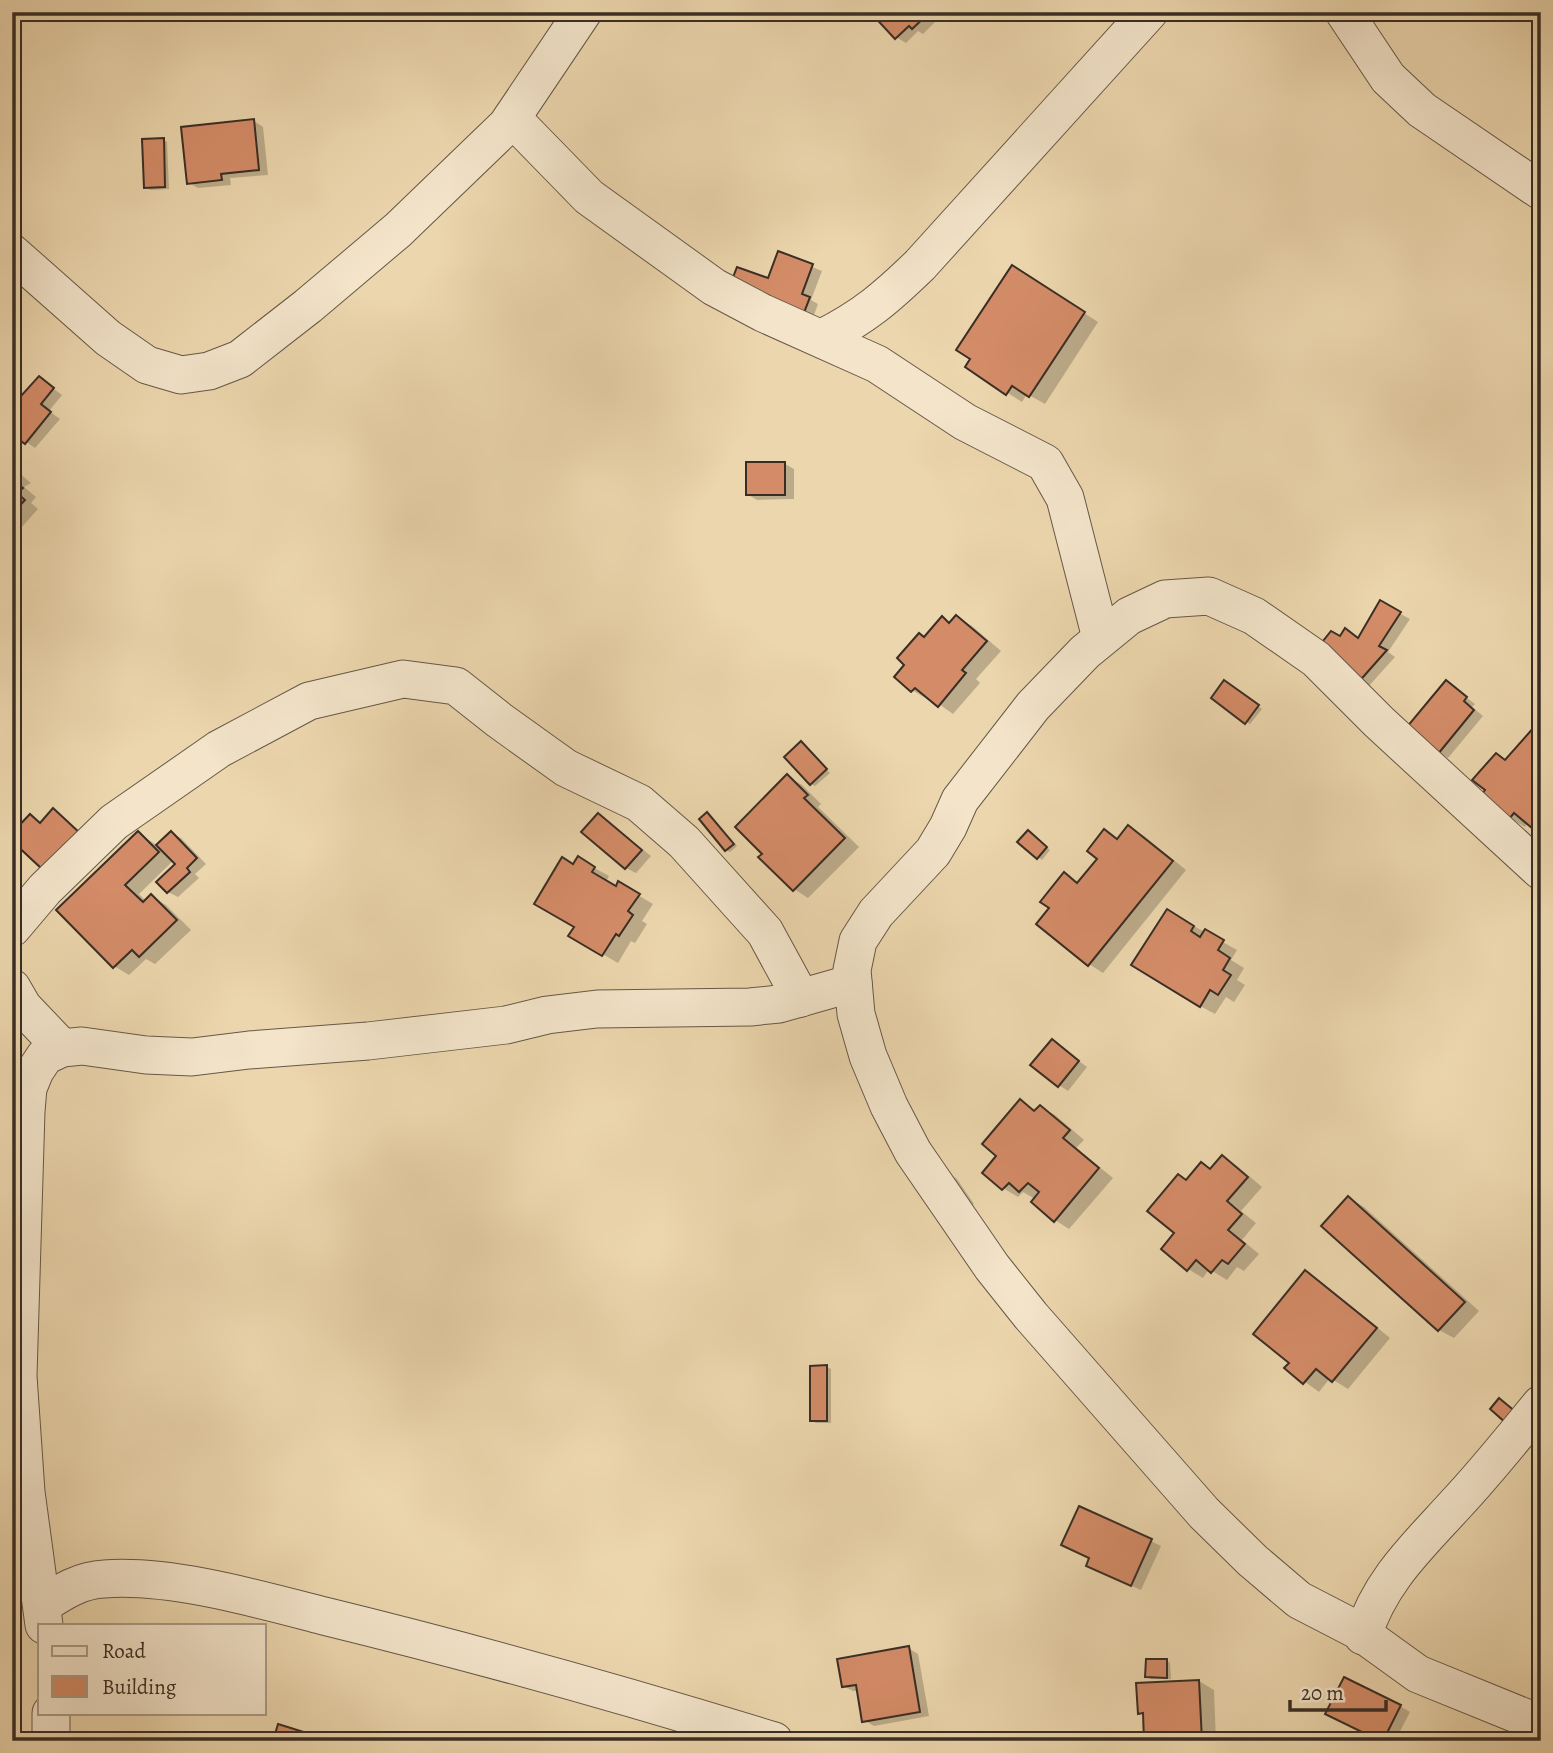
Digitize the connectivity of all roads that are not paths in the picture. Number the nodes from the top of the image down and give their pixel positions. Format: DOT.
graph roads {
  1 [pos="583,12"];
  2 [pos="1149,12"];
  3 [pos="1344,12"];
  4 [pos="512,118"];
  5 [pos="1541,191"];
  6 [pos="12,253"];
  7 [pos="822,338"];
  8 [pos="1101,638"];
  9 [pos="1541,871"];
  10 [pos="12,929"];
  11 [pos="853,983"];
  12 [pos="12,988"];
  13 [pos="801,998"];
  14 [pos="62,1048"];
  15 [pos="1541,1405"];
  16 [pos="43,1615"];
  17 [pos="1363,1636"];
  18 [pos="51,1714"];
  19 [pos="1541,1724"];
  20 [pos="51,1741"];
  21 [pos="774,1741"];
  1 -- 4 [label="street"];
  2 -- 7 [label="street"];
  3 -- 5 [label="street"];
  4 -- 6 [label="street"];
  4 -- 7 [label="street"];
  7 -- 8 [label="street"];
  8 -- 9 [label="street"];
  8 -- 11 [label="street"];
  10 -- 13 [label="street"];
  11 -- 13 [label="street"];
  11 -- 17 [label="street"];
  12 -- 14 [label="street"];
  13 -- 14 [label="street"];
  14 -- 16 [label="street"];
  15 -- 17 [label="street"];
  16 -- 21 [label="street"];
  17 -- 19 [label="street"];
  18 -- 20 [label="street"];
}
